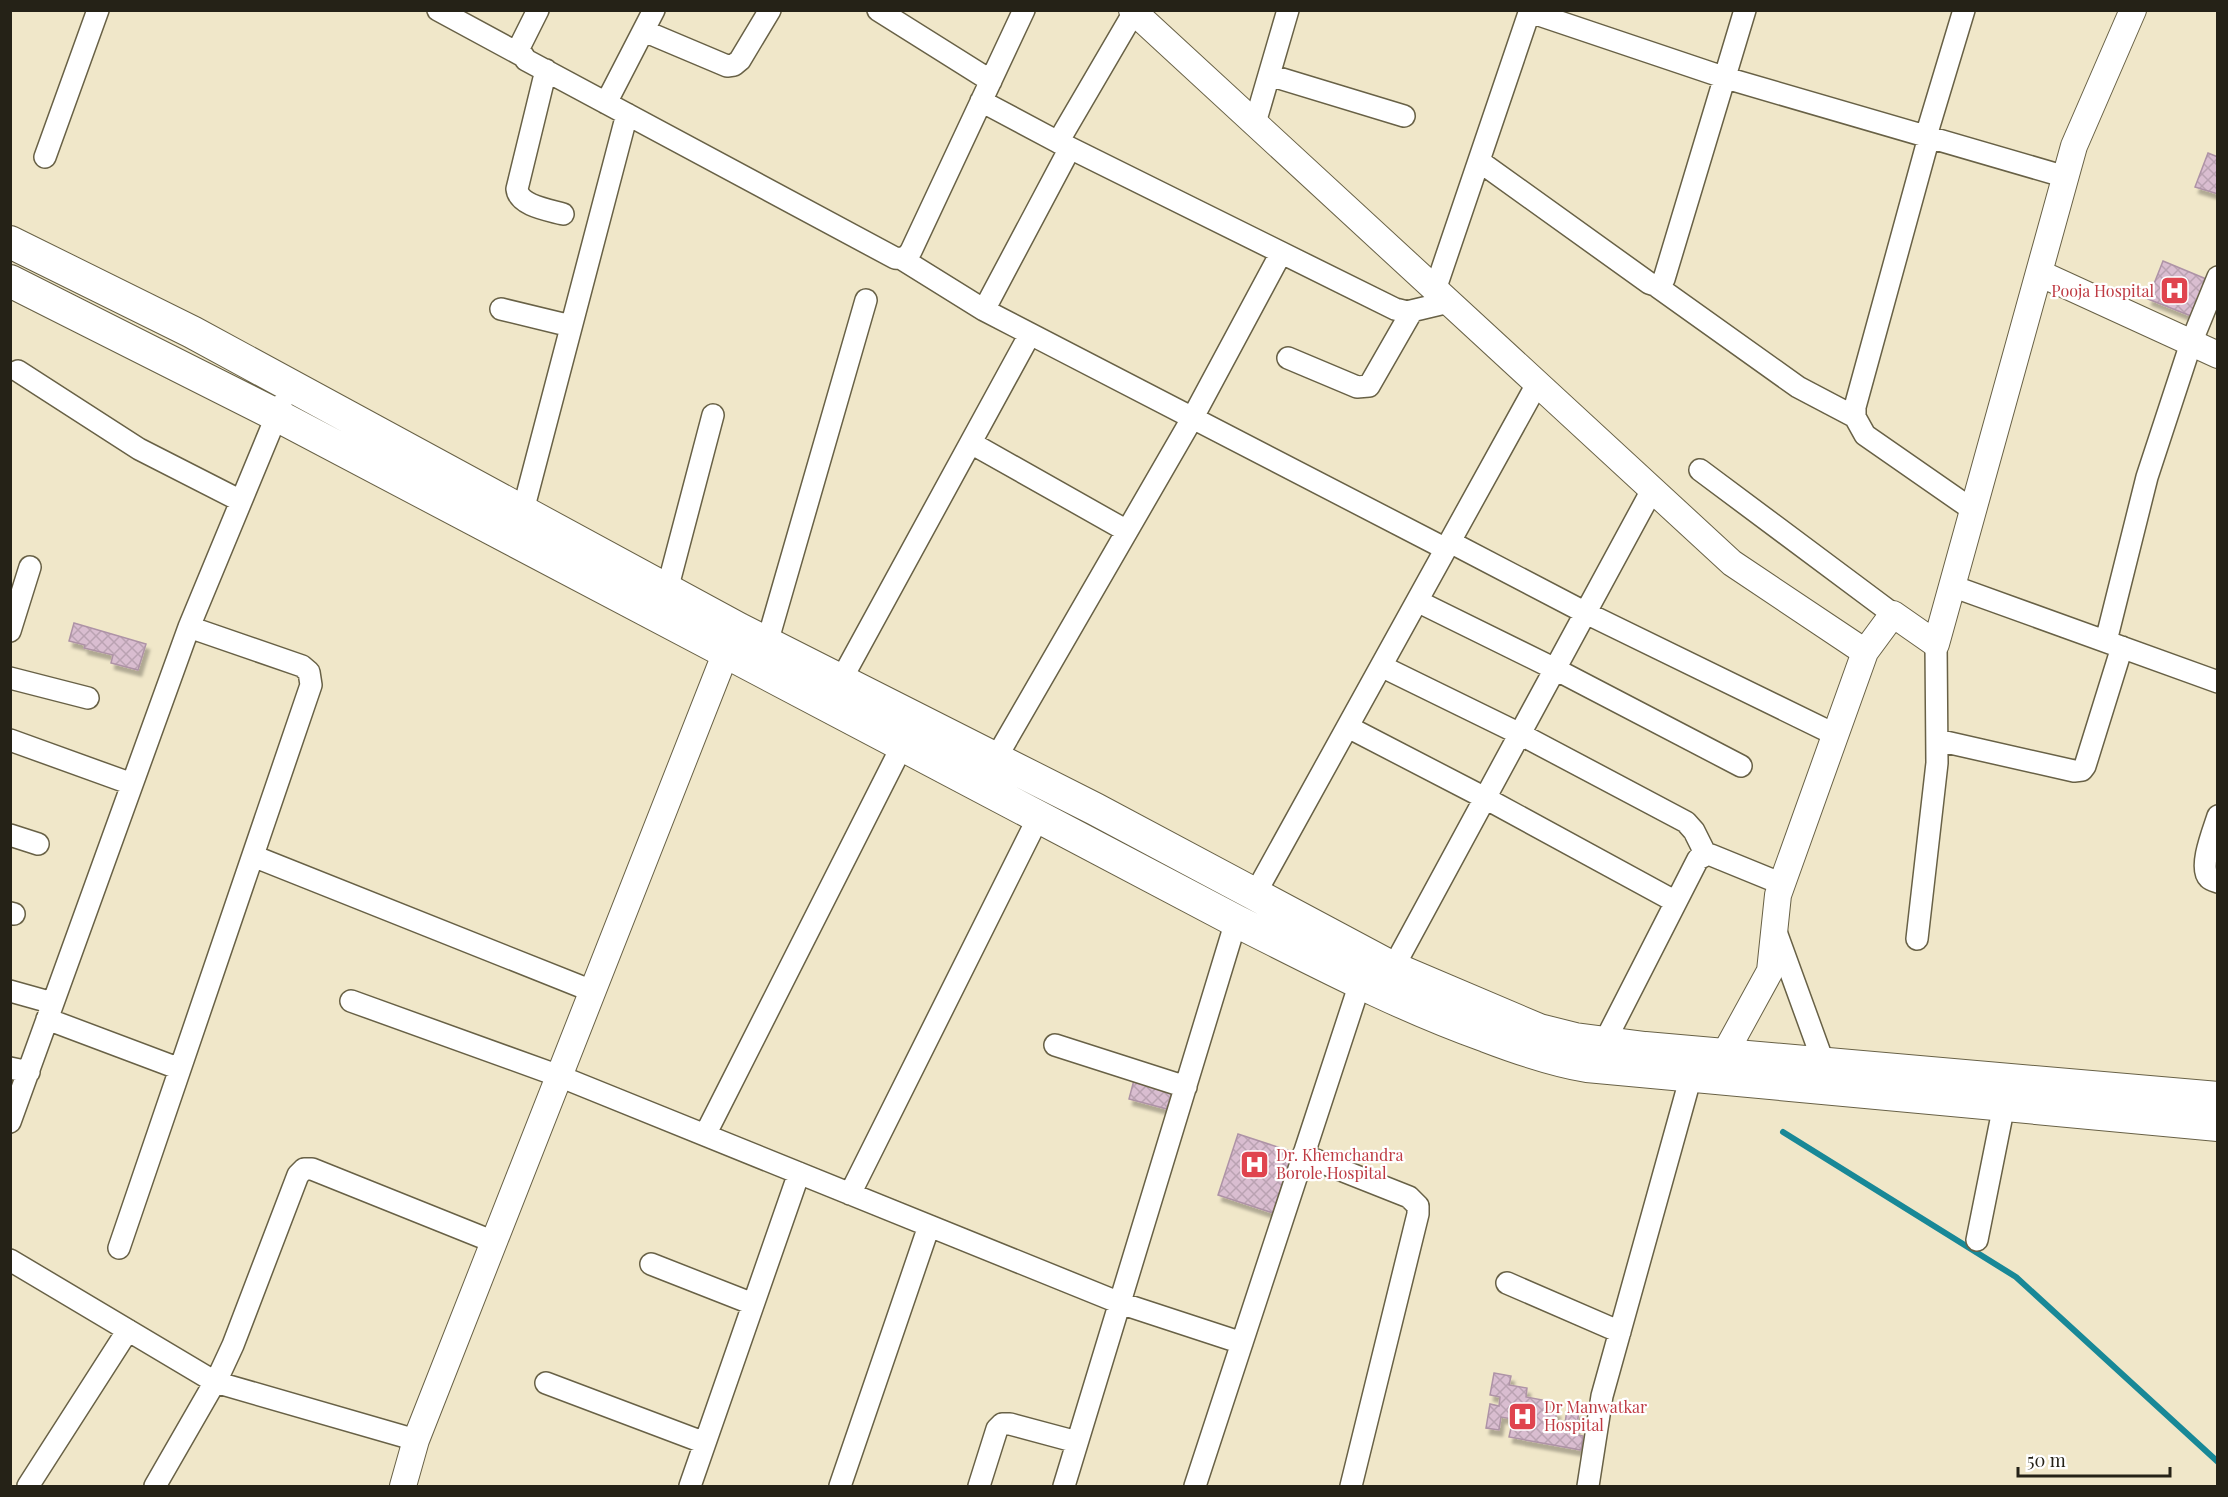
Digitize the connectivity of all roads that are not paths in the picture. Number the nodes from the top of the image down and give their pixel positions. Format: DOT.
graph roads {
  1 [pos="98,10"];
  2 [pos="438,10"];
  3 [pos="538,10"];
  4 [pos="654,10"];
  5 [pos="770,10"];
  6 [pos="878,10"];
  7 [pos="1024,10"];
  8 [pos="1288,10"];
  9 [pos="1745,10"];
  10 [pos="1964,10"];
  11 [pos="2133,10"];
  12 [pos="1133,11"];
  13 [pos="1530,11"];
  14 [pos="644,31"];
  15 [pos="523,56"];
  16 [pos="546,70"];
  17 [pos="1269,75"];
  18 [pos="1726,78"];
  19 [pos="991,81"];
  20 [pos="981,101"];
  21 [pos="606,103"];
  22 [pos="627,114"];
  23 [pos="1404,116"];
  24 [pos="1255,123"];
  25 [pos="1928,136"];
  26 [pos="1064,145"];
  27 [pos="45,157"];
  28 [pos="1479,161"];
  29 [pos="2066,177"];
  30 [pos="563,214"];
  31 [pos="10,242"];
  32 [pos="1281,253"];
  33 [pos="902,259"];
  34 [pos="2039,273"];
  35 [pos="2217,277"];
  36 [pos="10,281"];
  37 [pos="1654,285"];
  38 [pos="1442,296"];
  39 [pos="866,300"];
  40 [pos="501,309"];
  41 [pos="984,310"];
  42 [pos="1412,311"];
  43 [pos="571,326"];
  44 [pos="1030,334"];
  45 [pos="2191,343"];
  46 [pos="2217,356"];
  47 [pos="1288,357"];
  48 [pos="18,371"];
  49 [pos="1537,384"];
  50 [pos="290,386"];
  51 [pos="713,415"];
  52 [pos="276,416"];
  53 [pos="1193,417"];
  54 [pos="1855,417"];
  55 [pos="970,443"];
  56 [pos="1700,470"];
  57 [pos="1652,490"];
  58 [pos="241,501"];
  59 [pos="1973,510"];
  60 [pos="519,526"];
  61 [pos="1127,531"];
  62 [pos="1448,545"];
  63 [pos="30,567"];
  64 [pos="1952,586"];
  65 [pos="667,590"];
  66 [pos="1417,601"];
  67 [pos="1586,613"];
  68 [pos="1893,614"];
  69 [pos="189,627"];
  70 [pos="10,631"];
  71 [pos="767,643"];
  72 [pos="1936,644"];
  73 [pos="2114,644"];
  74 [pos="726,652"];
  75 [pos="1865,652"];
  76 [pos="1382,666"];
  77 [pos="1555,669"];
  78 [pos="10,678"];
  79 [pos="841,680"];
  80 [pos="2217,682"];
  81 [pos="88,698"];
  82 [pos="1348,727"];
  83 [pos="1520,734"];
  84 [pos="1836,735"];
  85 [pos="10,740"];
  86 [pos="1937,740"];
  87 [pos="903,744"];
  88 [pos="996,759"];
  89 [pos="1741,766"];
  90 [pos="132,784"];
  91 [pos="1485,798"];
  92 [pos="1039,816"];
  93 [pos="2217,816"];
  94 [pos="10,835"];
  95 [pos="38,844"];
  96 [pos="1706,855"];
  97 [pos="253,856"];
  98 [pos="2217,882"];
  99 [pos="1782,884"];
  100 [pos="1255,894"];
  101 [pos="1676,902"];
  102 [pos="1236,921"];
  103 [pos="1775,929"];
  104 [pos="1917,939"];
  105 [pos="1393,968"];
  106 [pos="1360,983"];
  107 [pos="10,991"];
  108 [pos="592,991"];
  109 [pos="351,1001"];
  110 [pos="50,1011"];
  111 [pos="1604,1043"];
  112 [pos="1055,1045"];
  113 [pos="1724,1055"];
  114 [pos="1824,1064"];
  115 [pos="180,1069"];
  116 [pos="20,1070"];
  117 [pos="559,1076"];
  118 [pos="1691,1076"];
  119 [pos="1186,1087"];
  120 [pos="2217,1098"];
  121 [pos="2004,1105"];
  122 [pos="10,1122"];
  123 [pos="2217,1125"];
  124 [pos="705,1135"];
  125 [pos="1303,1155"];
  126 [pos="799,1173"];
  127 [pos="850,1194"];
  128 [pos="929,1226"];
  129 [pos="1977,1240"];
  130 [pos="494,1242"];
  131 [pos="119,1248"];
  132 [pos="10,1260"];
  133 [pos="651,1264"];
  134 [pos="1507,1282"];
  135 [pos="1120,1303"];
  136 [pos="753,1304"];
  137 [pos="128,1330"];
  138 [pos="1620,1332"];
  139 [pos="1242,1343"];
  140 [pos="217,1377"];
  141 [pos="546,1383"];
  142 [pos="1077,1442"];
  143 [pos="705,1443"];
  144 [pos="409,1463"];
  145 [pos="27,1486"];
  146 [pos="154,1486"];
  147 [pos="690,1486"];
  148 [pos="840,1486"];
  149 [pos="979,1486"];
  150 [pos="1064,1486"];
  151 [pos="1195,1486"];
  152 [pos="1351,1486"];
  153 [pos="1588,1486"];
  1 -- 27 [label="street"];
  2 -- 15 [label="street"];
  3 -- 15 [label="street"];
  4 -- 14 [label="street"];
  5 -- 14 [label="street"];
  6 -- 19 [label="street"];
  7 -- 19 [label="street"];
  8 -- 17 [label="street"];
  9 -- 18 [label="street"];
  10 -- 25 [label="street"];
  11 -- 29 [label="street"];
  12 -- 24 [label="street"];
  12 -- 26 [label="street"];
  13 -- 18 [label="street"];
  13 -- 28 [label="street"];
  14 -- 21 [label="street"];
  15 -- 16 [label="street"];
  16 -- 21 [label="street"];
  16 -- 30 [label="street"];
  17 -- 23 [label="street"];
  17 -- 24 [label="street"];
  18 -- 25 [label="street"];
  18 -- 37 [label="street"];
  19 -- 20 [label="street"];
  20 -- 26 [label="street"];
  20 -- 33 [label="street"];
  21 -- 22 [label="street"];
  22 -- 33 [label="street"];
  22 -- 43 [label="street"];
  24 -- 38 [label="street"];
  25 -- 29 [label="street"];
  25 -- 54 [label="street"];
  26 -- 32 [label="street"];
  26 -- 41 [label="street"];
  28 -- 37 [label="street"];
  28 -- 38 [label="street"];
  29 -- 34 [label="street"];
  31 -- 50 [label="main road"];
  32 -- 42 [label="street"];
  32 -- 53 [label="street"];
  33 -- 41 [label="street"];
  34 -- 45 [label="street"];
  34 -- 59 [label="street"];
  35 -- 45 [label="street"];
  36 -- 52 [label="main road"];
  37 -- 54 [label="street"];
  38 -- 42 [label="street"];
  38 -- 49 [label="street"];
  39 -- 71 [label="street"];
  40 -- 43 [label="street"];
  41 -- 44 [label="street"];
  42 -- 47 [label="street"];
  43 -- 60 [label="street"];
  44 -- 53 [label="street"];
  44 -- 55 [label="street"];
  45 -- 46 [label="street"];
  45 -- 73 [label="street"];
  48 -- 58 [label="street"];
  49 -- 57 [label="street"];
  49 -- 62 [label="street"];
  50 -- 52 [label="street"];
  50 -- 60 [label="main road"];
  51 -- 65 [label="street"];
  52 -- 58 [label="street"];
  52 -- 60 [label="main road"];
  53 -- 61 [label="street"];
  53 -- 62 [label="street"];
  54 -- 59 [label="street"];
  55 -- 61 [label="street"];
  55 -- 79 [label="street"];
  56 -- 68 [label="street"];
  57 -- 67 [label="street"];
  57 -- 75 [label="street"];
  58 -- 69 [label="street"];
  59 -- 64 [label="street"];
  60 -- 65 [label="main road"];
  60 -- 74 [label="main road"];
  61 -- 88 [label="street"];
  62 -- 66 [label="street"];
  62 -- 67 [label="street"];
  63 -- 70 [label="street"];
  64 -- 72 [label="street"];
  64 -- 73 [label="street"];
  65 -- 71 [label="main road"];
  66 -- 76 [label="street"];
  66 -- 77 [label="street"];
  67 -- 77 [label="street"];
  67 -- 84 [label="street"];
  68 -- 72 [label="street"];
  68 -- 75 [label="street"];
  69 -- 90 [label="street"];
  69 -- 97 [label="street"];
  71 -- 79 [label="main road"];
  72 -- 86 [label="street"];
  73 -- 80 [label="street"];
  73 -- 86 [label="street"];
  74 -- 87 [label="main road"];
  74 -- 108 [label="street"];
  75 -- 84 [label="street"];
  76 -- 82 [label="street"];
  76 -- 83 [label="street"];
  77 -- 83 [label="street"];
  77 -- 89 [label="street"];
  78 -- 81 [label="street"];
  79 -- 88 [label="main road"];
  82 -- 91 [label="street"];
  82 -- 100 [label="street"];
  83 -- 91 [label="street"];
  83 -- 96 [label="street"];
  84 -- 99 [label="street"];
  85 -- 90 [label="street"];
  86 -- 104 [label="street"];
  87 -- 92 [label="main road"];
  87 -- 124 [label="street"];
  88 -- 100 [label="main road"];
  90 -- 110 [label="street"];
  91 -- 101 [label="street"];
  91 -- 105 [label="street"];
  92 -- 102 [label="main road"];
  92 -- 127 [label="street"];
  93 -- 98 [label="street"];
  94 -- 95 [label="street"];
  96 -- 99 [label="street"];
  96 -- 101 [label="street"];
  97 -- 108 [label="street"];
  97 -- 115 [label="street"];
  99 -- 103 [label="street"];
  100 -- 105 [label="main road"];
  101 -- 111 [label="street"];
  102 -- 106 [label="main road"];
  102 -- 119 [label="street"];
  103 -- 113 [label="street"];
  103 -- 114 [label="street"];
  105 -- 111 [label="main road"];
  106 -- 118 [label="main road"];
  106 -- 125 [label="street"];
  107 -- 110 [label="street"];
  108 -- 117 [label="street"];
  109 -- 117 [label="street"];
  110 -- 115 [label="street"];
  110 -- 116 [label="street"];
  111 -- 113 [label="main road"];
  112 -- 119 [label="street"];
  113 -- 114 [label="main road"];
  114 -- 120 [label="main road"];
  115 -- 131 [label="street"];
  116 -- 122 [label="street"];
  117 -- 124 [label="street"];
  117 -- 130 [label="street"];
  118 -- 121 [label="main road"];
  118 -- 138 [label="street"];
  119 -- 135 [label="street"];
  121 -- 123 [label="main road"];
  121 -- 129 [label="street"];
  124 -- 126 [label="street"];
  125 -- 139 [label="street"];
  125 -- 152 [label="street"];
  126 -- 127 [label="street"];
  126 -- 136 [label="street"];
  127 -- 128 [label="street"];
  128 -- 135 [label="street"];
  128 -- 148 [label="street"];
  130 -- 140 [label="street"];
  130 -- 144 [label="street"];
  132 -- 137 [label="street"];
  133 -- 136 [label="street"];
  134 -- 138 [label="street"];
  135 -- 139 [label="street"];
  135 -- 142 [label="street"];
  136 -- 143 [label="street"];
  137 -- 140 [label="street"];
  137 -- 145 [label="street"];
  138 -- 153 [label="street"];
  139 -- 151 [label="street"];
  140 -- 144 [label="street"];
  140 -- 146 [label="street"];
  141 -- 143 [label="street"];
  142 -- 149 [label="street"];
  142 -- 150 [label="street"];
  143 -- 147 [label="street"];
}
